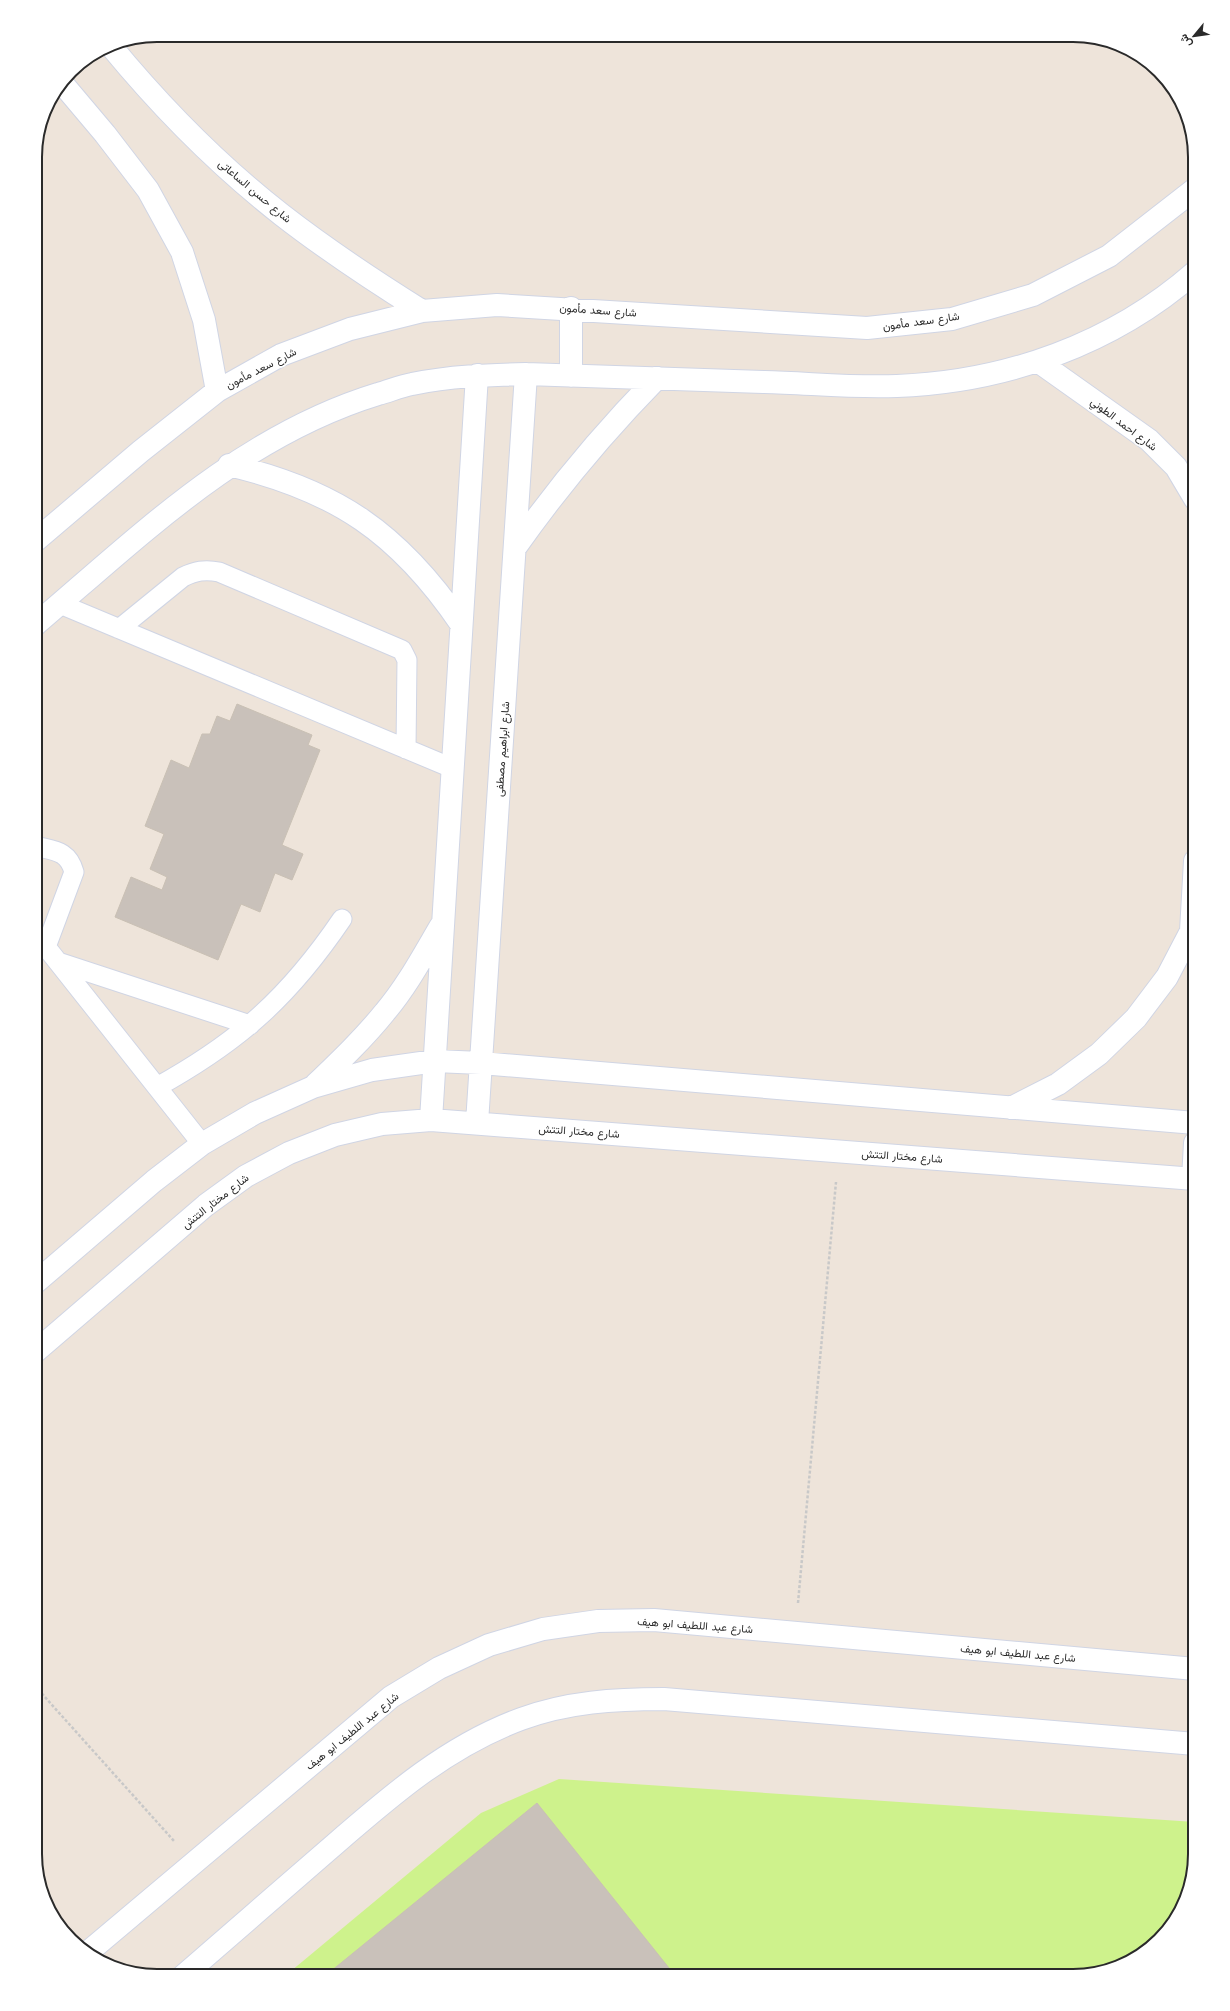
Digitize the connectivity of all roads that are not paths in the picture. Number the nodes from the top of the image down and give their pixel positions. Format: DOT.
graph roads {
  1 [pos="114,50"];
  2 [pos="66,87"];
  3 [pos="1188,195"];
  4 [pos="1188,277"];
  5 [pos="571,308"];
  6 [pos="422,311"];
  7 [pos="1039,362"];
  8 [pos="526,374"];
  9 [pos="476,375"];
  10 [pos="571,376"];
  11 [pos="657,378"];
  12 [pos="217,391"];
  13 [pos="229,465"];
  14 [pos="1188,487"];
  15 [pos="42,535"];
  16 [pos="515,548"];
  17 [pos="60,604"];
  18 [pos="42,619"];
  19 [pos="461,624"];
  20 [pos="119,629"];
  21 [pos="406,749"];
  22 [pos="452,768"];
  23 [pos="42,848"];
  24 [pos="342,919"];
  25 [pos="442,922"];
  26 [pos="1188,937"];
  27 [pos="42,938"];
  28 [pos="42,941"];
  29 [pos="58,962"];
  30 [pos="250,1025"];
  31 [pos="434,1062"];
  32 [pos="481,1063"];
  33 [pos="157,1087"];
  34 [pos="313,1087"];
  35 [pos="1011,1108"];
  36 [pos="431,1120"];
  37 [pos="1188,1122"];
  38 [pos="477,1123"];
  39 [pos="202,1144"];
  40 [pos="1188,1179"];
  41 [pos="42,1276"];
  42 [pos="42,1346"];
  43 [pos="1188,1667"];
  44 [pos="1188,1743"];
  45 [pos="92,1949"];
  46 [pos="191,1969"];
  1 -- 6 [label="street, شارع حسن الساعاتى"];
  2 -- 12 [label="street"];
  3 -- 5 [label="street, شارع سعد مأمون"];
  4 -- 7 [label="street"];
  5 -- 6 [label="street, شارع سعد مأمون"];
  5 -- 10 [label="street"];
  6 -- 12 [label="street, شارع سعد مأمون"];
  7 -- 11 [label="street"];
  7 -- 14 [label="street, شارع احمد الطوني"];
  8 -- 9 [label="street"];
  8 -- 10 [label="street"];
  8 -- 16 [label="street, شارع ابراهيم مصطفى"];
  9 -- 13 [label="street"];
  9 -- 19 [label="street"];
  10 -- 11 [label="street"];
  11 -- 16 [label="street"];
  12 -- 15 [label="street, شارع سعد مأمون"];
  13 -- 17 [label="street"];
  13 -- 19 [label="street"];
  16 -- 32 [label="street, شارع ابراهيم مصطفى"];
  17 -- 18 [label="street"];
  17 -- 20 [label="lane"];
  19 -- 22 [label="street"];
  20 -- 21 [label="lane"];
  20 -- 21 [label="lane"];
  21 -- 22 [label="lane"];
  22 -- 25 [label="street"];
  23 -- 27 [label="lane"];
  24 -- 30 [label="lane"];
  25 -- 31 [label="street"];
  25 -- 34 [label="street"];
  26 -- 35 [label="street"];
  28 -- 29 [label="lane"];
  29 -- 30 [label="lane"];
  29 -- 33 [label="lane"];
  30 -- 33 [label="lane"];
  31 -- 32 [label="street"];
  31 -- 34 [label="street"];
  31 -- 36 [label="street"];
  32 -- 35 [label="street"];
  32 -- 38 [label="street, شارع ابراهيم مصطفى"];
  33 -- 39 [label="lane"];
  34 -- 39 [label="street"];
  35 -- 37 [label="street"];
  36 -- 38 [label="street, شارع مختار التتش"];
  36 -- 42 [label="street, شارع مختار التتش"];
  38 -- 40 [label="street, شارع مختار التتش"];
  39 -- 41 [label="street"];
  43 -- 45 [label="street, شارع عبد اللطيف ابو هيف"];
  44 -- 46 [label="street"];
}
